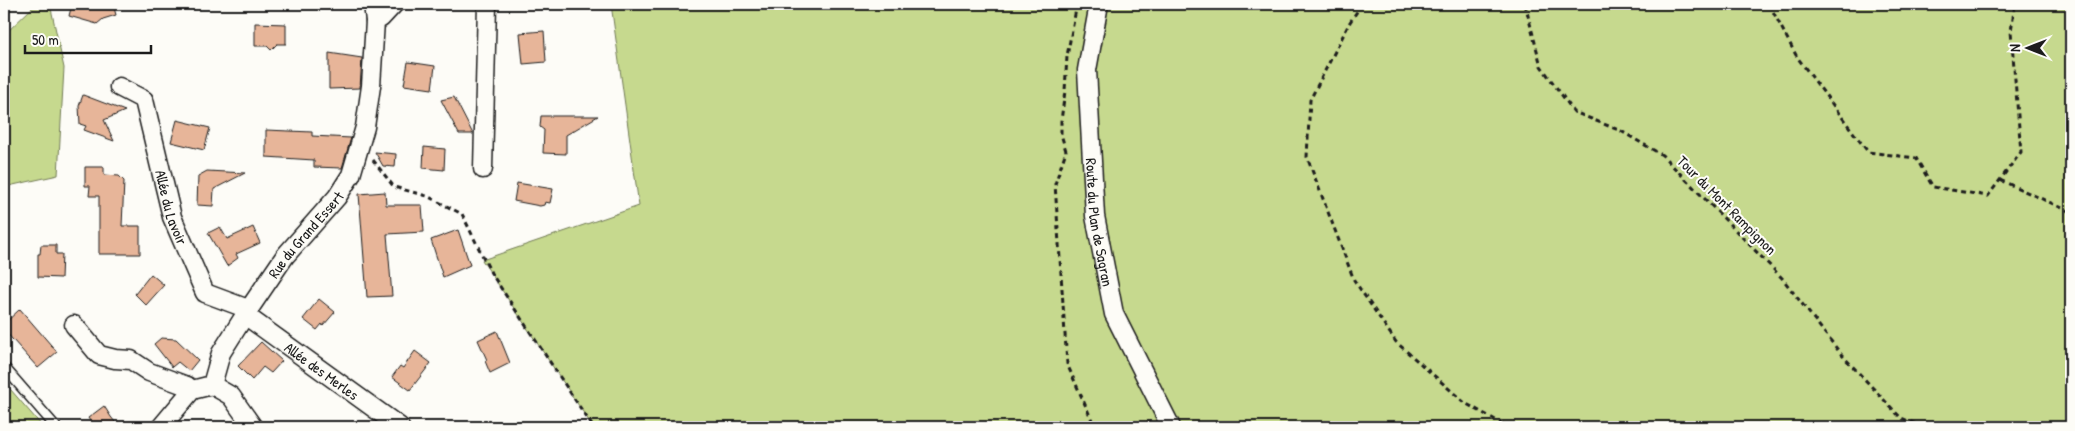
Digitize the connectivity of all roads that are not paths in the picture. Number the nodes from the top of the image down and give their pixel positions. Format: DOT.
graph roads {
  1 [pos="394,4"];
  2 [pos="487,4"];
  3 [pos="1099,4"];
  4 [pos="374,12"];
  5 [pos="119,87"];
  6 [pos="483,169"];
  7 [pos="247,312"];
  8 [pos="74,325"];
  9 [pos="4,368"];
  10 [pos="212,385"];
  11 [pos="192,390"];
  12 [pos="56,427"];
  13 [pos="161,427"];
  14 [pos="253,427"];
  15 [pos="400,427"];
  16 [pos="1171,427"];
  1 -- 4 [label="street"];
  2 -- 6 [label="street"];
  3 -- 16 [label="street, Route du Plan de Sagran"];
  4 -- 7 [label="street, Rue du Grand Essert"];
  5 -- 7 [label="street, Allée du Lavoir"];
  7 -- 10 [label="street, Rue du Grand Essert"];
  7 -- 15 [label="street, Allée des Merles"];
  8 -- 11 [label="street"];
  9 -- 12 [label="lane"];
  10 -- 11 [label="street"];
  10 -- 14 [label="street"];
  11 -- 13 [label="street"];
}
